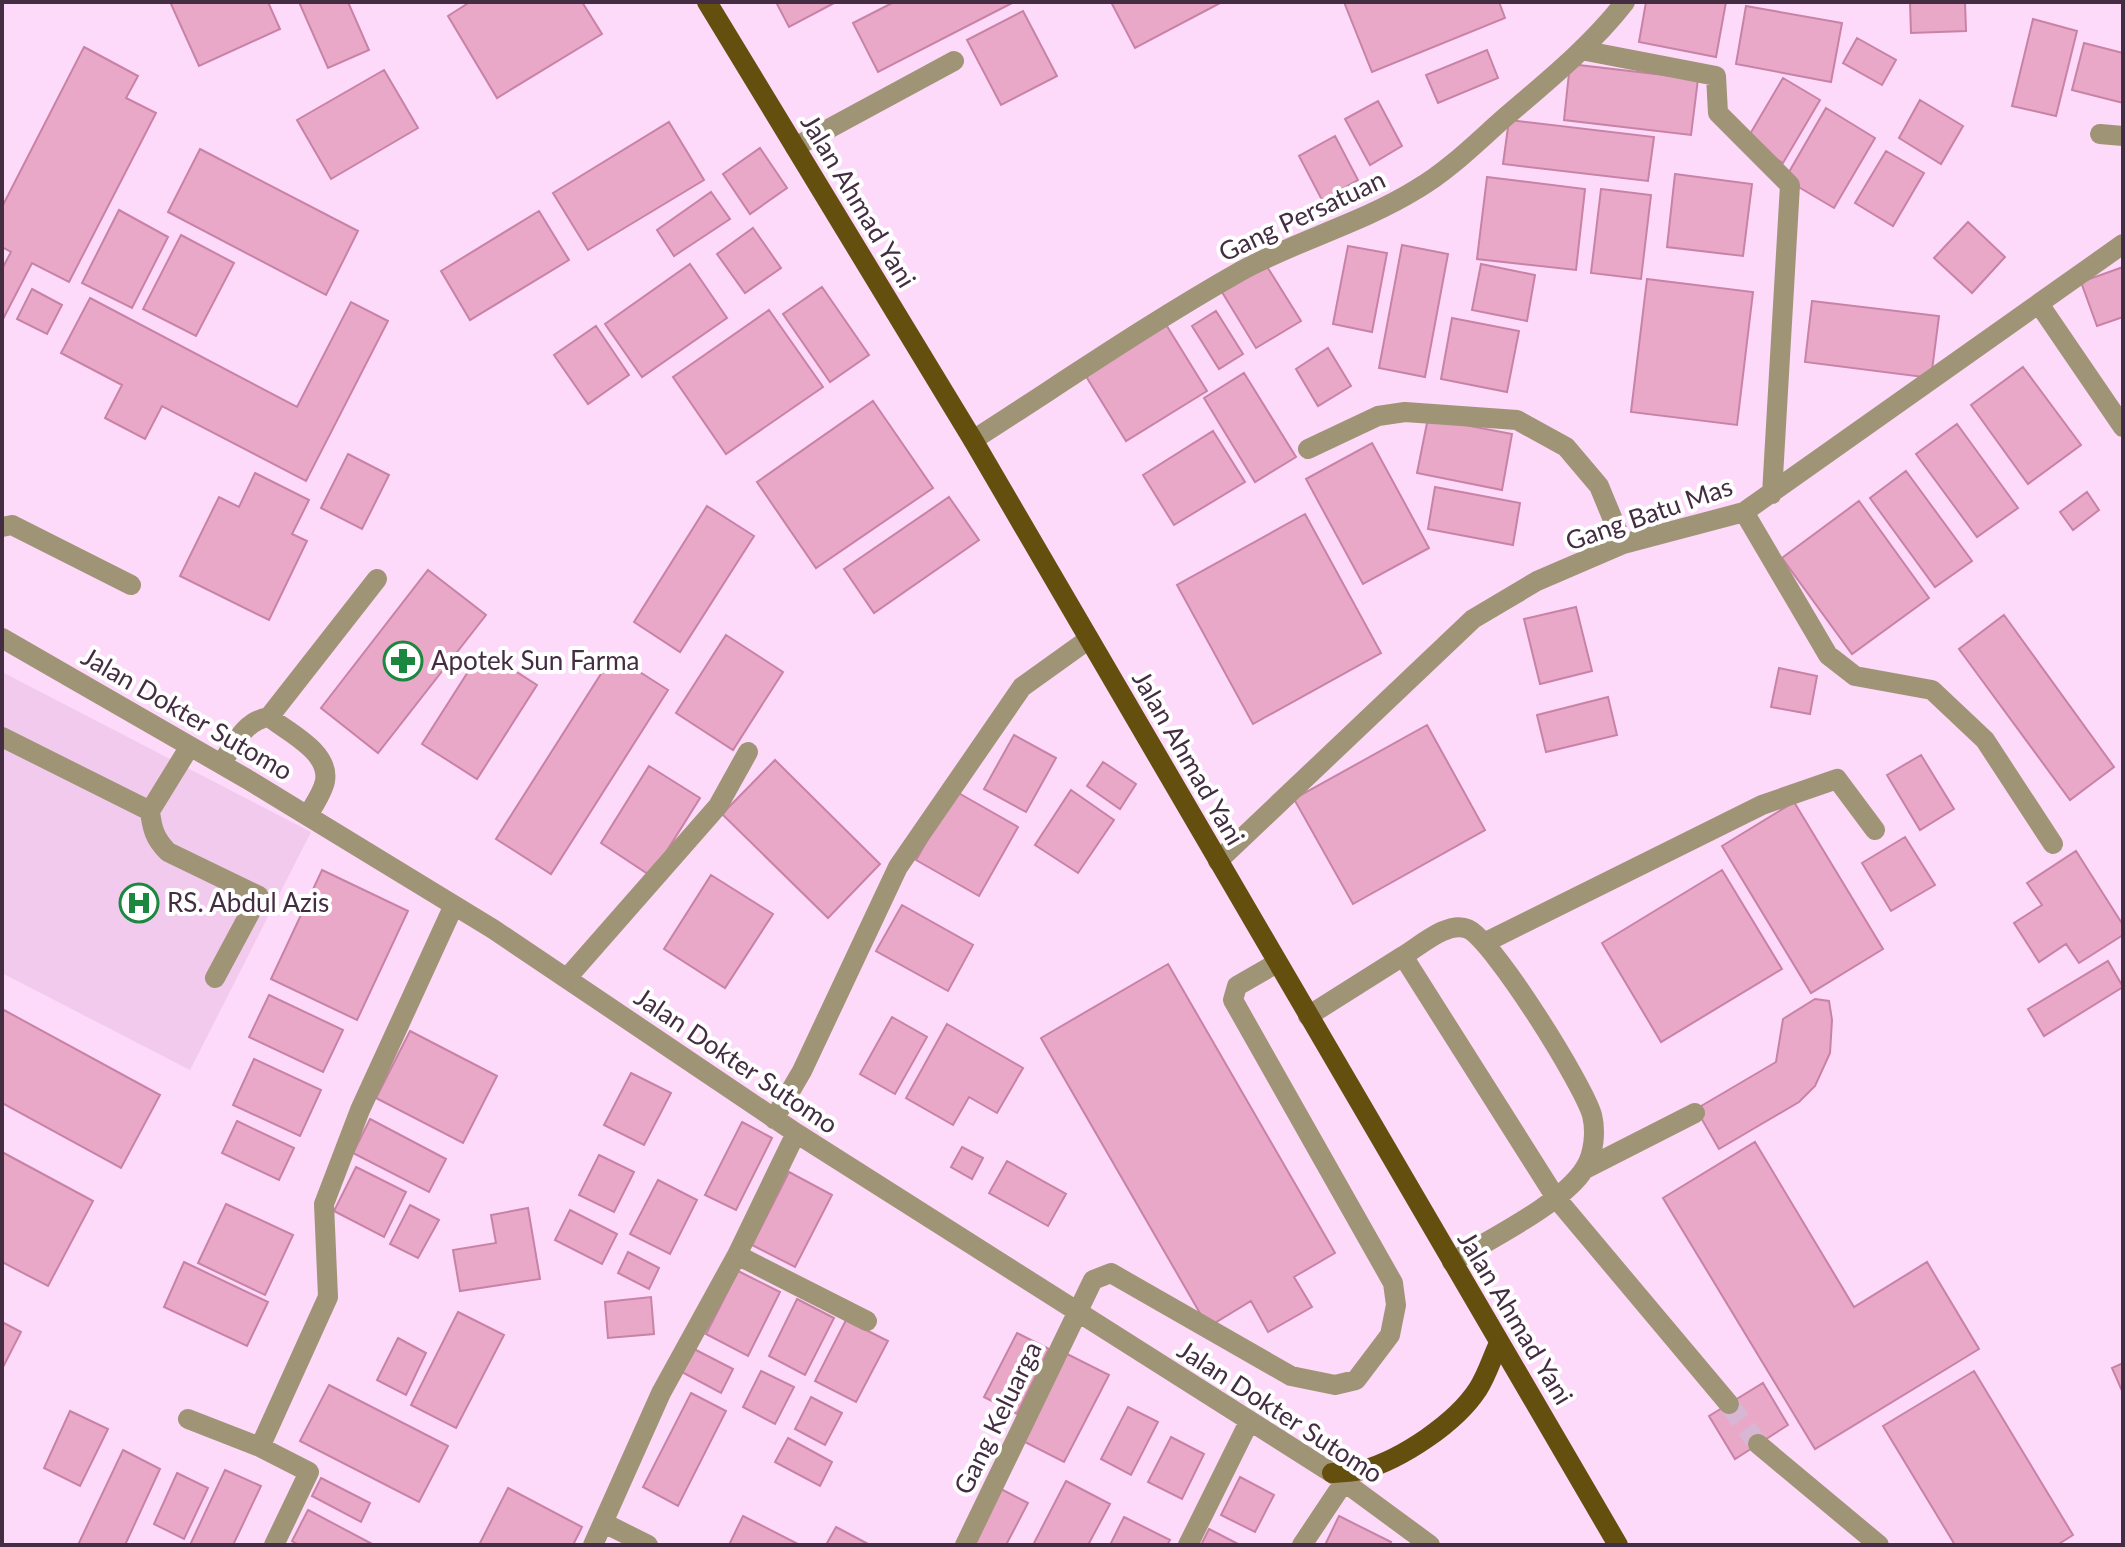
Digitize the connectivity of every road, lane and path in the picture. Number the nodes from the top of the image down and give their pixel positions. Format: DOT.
graph roads {
  1 [pos="707,2"];
  2 [pos="1625,2"];
  3 [pos="1581,50"];
  4 [pos="954,61"];
  5 [pos="2100,134"];
  6 [pos="2123,136"];
  7 [pos="795,147"];
  8 [pos="2123,244"];
  9 [pos="2039,304"];
  10 [pos="2123,427"];
  11 [pos="973,440"];
  12 [pos="1308,449"];
  13 [pos="1772,494"];
  14 [pos="1744,512"];
  15 [pos="2,527"];
  16 [pos="1623,544"];
  17 [pos="377,579"];
  18 [pos="131,585"];
  19 [pos="2,638"];
  20 [pos="1089,639"];
  21 [pos="269,717"];
  22 [pos="2,737"];
  23 [pos="190,746"];
  24 [pos="748,752"];
  25 [pos="221,764"];
  26 [pos="150,811"];
  27 [pos="308,815"];
  28 [pos="1875,830"];
  29 [pos="2053,844"];
  30 [pos="1218,861"];
  31 [pos="454,905"];
  32 [pos="1486,942"];
  33 [pos="1403,956"];
  34 [pos="1277,963"];
  35 [pos="215,978"];
  36 [pos="567,978"];
  37 [pos="1308,1016"];
  38 [pos="1695,1113"];
  39 [pos="774,1119"];
  40 [pos="796,1133"];
  41 [pos="1585,1169"];
  42 [pos="1556,1198"];
  43 [pos="737,1255"];
  44 [pos="1452,1262"];
  45 [pos="1078,1314"];
  46 [pos="867,1321"];
  47 [pos="1499,1343"];
  48 [pos="1729,1404"];
  49 [pos="188,1419"];
  50 [pos="1249,1422"];
  51 [pos="1758,1444"];
  52 [pos="260,1447"];
  53 [pos="1338,1477"];
  54 [pos="604,1523"];
  55 [pos="274,1545"];
  56 [pos="593,1545"];
  57 [pos="648,1545"];
  58 [pos="965,1545"];
  59 [pos="1188,1545"];
  60 [pos="1302,1545"];
  61 [pos="1430,1545"];
  62 [pos="1618,1545"];
  63 [pos="1879,1545"];
  1 -- 7 [label="main road, Jalan Ahmad Yani"];
  2 -- 3 [label="street, Gang Persatuan"];
  3 -- 11 [label="street, Gang Persatuan"];
  3 -- 13 [label="street"];
  4 -- 7 [label="street"];
  5 -- 6 [label="street"];
  7 -- 11 [label="main road, Jalan Ahmad Yani"];
  8 -- 9 [label="street, Gang Batu Mas"];
  9 -- 10 [label="street"];
  9 -- 13 [label="street, Gang Batu Mas"];
  11 -- 20 [label="main road, Jalan Ahmad Yani"];
  12 -- 16 [label="street"];
  13 -- 14 [label="street, Gang Batu Mas"];
  14 -- 16 [label="street, Gang Batu Mas"];
  14 -- 29 [label="street"];
  15 -- 18 [label="street"];
  16 -- 30 [label="street, Gang Batu Mas"];
  17 -- 21 [label="street"];
  19 -- 23 [label="street, Jalan Dokter Sutomo"];
  20 -- 30 [label="main road, Jalan Ahmad Yani"];
  20 -- 39 [label="street"];
  21 -- 25 [label="street"];
  21 -- 27 [label="street"];
  22 -- 26 [label="street"];
  23 -- 25 [label="street, Jalan Dokter Sutomo"];
  23 -- 26 [label="street"];
  24 -- 36 [label="street"];
  25 -- 27 [label="street, Jalan Dokter Sutomo"];
  26 -- 35 [label="street"];
  27 -- 31 [label="street, Jalan Dokter Sutomo"];
  28 -- 32 [label="street"];
  30 -- 34 [label="main road, Jalan Ahmad Yani"];
  31 -- 36 [label="street, Jalan Dokter Sutomo"];
  31 -- 52 [label="street"];
  32 -- 33 [label="street"];
  32 -- 41 [label="street"];
  33 -- 37 [label="street"];
  33 -- 42 [label="street"];
  34 -- 37 [label="main road, Jalan Ahmad Yani"];
  34 -- 45 [label="street, Gang Keluarga"];
  36 -- 39 [label="street, Jalan Dokter Sutomo"];
  37 -- 44 [label="main road, Jalan Ahmad Yani"];
  38 -- 41 [label="street"];
  39 -- 40 [label="street, Jalan Dokter Sutomo"];
  40 -- 43 [label="street"];
  40 -- 45 [label="street, Jalan Dokter Sutomo"];
  41 -- 42 [label="street"];
  42 -- 44 [label="street"];
  42 -- 48 [label="street"];
  43 -- 46 [label="street"];
  43 -- 54 [label="street"];
  44 -- 47 [label="main road, Jalan Ahmad Yani"];
  45 -- 50 [label="street, Jalan Dokter Sutomo"];
  45 -- 58 [label="street, Gang Keluarga"];
  47 -- 53 [label="main road"];
  47 -- 62 [label="main road, Jalan Ahmad Yani"];
  49 -- 52 [label="street"];
  50 -- 53 [label="street, Jalan Dokter Sutomo"];
  50 -- 59 [label="street"];
  51 -- 63 [label="street"];
  52 -- 55 [label="street"];
  53 -- 60 [label="street"];
  53 -- 61 [label="street, Jalan Dokter Sutomo"];
  54 -- 56 [label="street"];
  54 -- 57 [label="street"];
}
